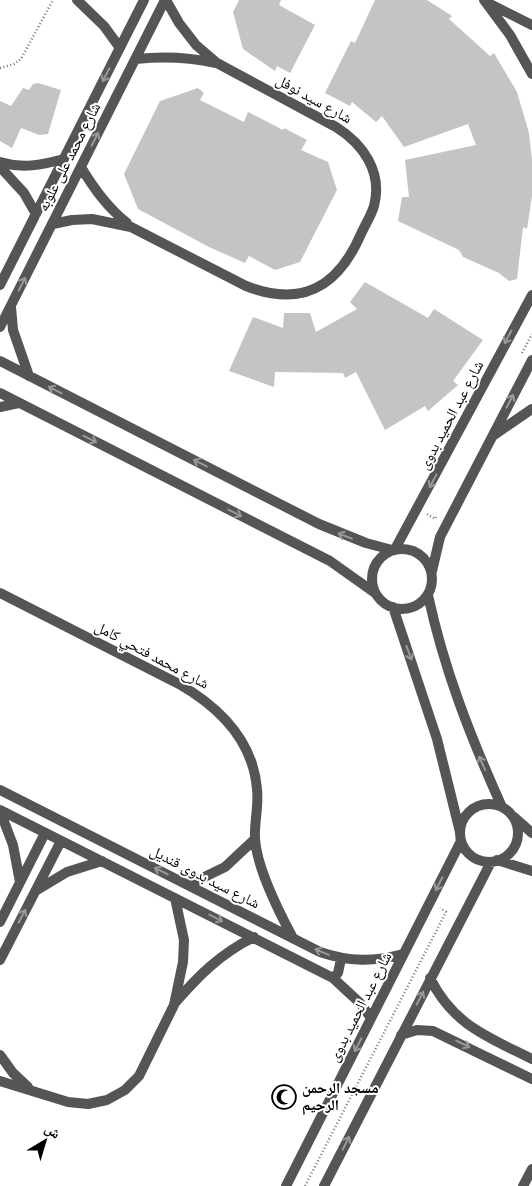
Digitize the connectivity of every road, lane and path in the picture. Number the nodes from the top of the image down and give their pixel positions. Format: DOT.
graph roads {
  1 [pos="53,0"];
  2 [pos="77,0"];
  3 [pos="144,0"];
  4 [pos="166,0"];
  5 [pos="483,0"];
  6 [pos="532,24"];
  7 [pos="120,48"];
  8 [pos="136,59"];
  9 [pos="217,63"];
  10 [pos="0,64"];
  11 [pos="4,66"];
  12 [pos="0,68"];
  13 [pos="532,74"];
  14 [pos="64,159"];
  15 [pos="0,162"];
  16 [pos="0,167"];
  17 [pos="81,167"];
  18 [pos="36,214"];
  19 [pos="53,224"];
  20 [pos="131,227"];
  21 [pos="0,284"];
  22 [pos="532,295"];
  23 [pos="11,306"];
  24 [pos="0,327"];
  25 [pos="532,334"];
  26 [pos="519,359"];
  27 [pos="532,360"];
  28 [pos="0,361"];
  29 [pos="29,376"];
  30 [pos="0,394"];
  31 [pos="19,403"];
  32 [pos="0,407"];
  33 [pos="532,409"];
  34 [pos="491,437"];
  35 [pos="431,506"];
  36 [pos="440,510"];
  37 [pos="393,550"];
  38 [pos="432,571"];
  39 [pos="0,593"];
  40 [pos="376,593"];
  41 [pos="428,595"];
  42 [pos="392,607"];
  43 [pos="3,792"];
  44 [pos="502,807"];
  45 [pos="0,810"];
  46 [pos="511,814"];
  47 [pos="45,833"];
  48 [pos="532,833"];
  49 [pos="460,836"];
  50 [pos="255,839"];
  51 [pos="61,841"];
  52 [pos="102,861"];
  53 [pos="494,861"];
  54 [pos="532,871"];
  55 [pos="20,882"];
  56 [pos="188,885"];
  57 [pos="36,890"];
  58 [pos="175,898"];
  59 [pos="436,906"];
  60 [pos="0,922"];
  61 [pos="254,937"];
  62 [pos="293,938"];
  63 [pos="403,954"];
  64 [pos="341,959"];
  65 [pos="0,960"];
  66 [pos="333,978"];
  67 [pos="430,978"];
  68 [pos="174,1005"];
  69 [pos="371,1018"];
  70 [pos="401,1035"];
  71 [pos="0,1056"];
  72 [pos="532,1059"];
  73 [pos="531,1080"];
  74 [pos="0,1081"];
  75 [pos="31,1089"];
  76 [pos="532,1169"];
  77 [pos="286,1186"];
  78 [pos="305,1186"];
  79 [pos="324,1186"];
  80 [pos="523,1186"];
  1 -- 11 [label="path"];
  2 -- 7 [label="street"];
  3 -- 7 [label="street, شارع محمد على علوبه"];
  4 -- 8 [label="street, شارع محمد على علوبه"];
  4 -- 9 [label="street, شارع سيد نوفل"];
  5 -- 6 [label="street"];
  5 -- 13 [label="street"];
  7 -- 14 [label="street, شارع محمد على علوبه, one-way"];
  8 -- 9 [label="street, شارع سيد نوفل"];
  17 -- 8 [label="street, شارع محمد على علوبه, one-way"];
  9 -- 20 [label="street, شارع سيد نوفل"];
  10 -- 11 [label="path"];
  11 -- 12 [label="path"];
  14 -- 15 [label="street"];
  14 -- 18 [label="street, شارع محمد على علوبه"];
  16 -- 18 [label="street"];
  17 -- 19 [label="street, شارع محمد على علوبه"];
  17 -- 20 [label="street, شارع سيد نوفل"];
  18 -- 21 [label="street, شارع محمد على علوبه"];
  19 -- 20 [label="street, شارع سيد نوفل"];
  23 -- 19 [label="street, شارع محمد على علوبه, one-way"];
  22 -- 37 [label="street, شارع عبد الحميد بدوى, one-way"];
  23 -- 24 [label="street, شارع محمد على علوبه"];
  23 -- 29 [label="street"];
  25 -- 26 [label="path"];
  34 -- 27 [label="street, one-way"];
  28 -- 29 [label="street"];
  37 -- 29 [label="street, one-way"];
  30 -- 31 [label="street"];
  31 -- 32 [label="street"];
  31 -- 40 [label="street, one-way"];
  33 -- 34 [label="street"];
  34 -- 38 [label="street"];
  35 -- 36 [label="path"];
  37 -- 38 [label="street"];
  37 -- 40 [label="street"];
  38 -- 41 [label="street"];
  39 -- 50 [label="street, شارع محمد فتحي كامل"];
  40 -- 42 [label="street"];
  41 -- 42 [label="street"];
  44 -- 41 [label="street, one-way"];
  42 -- 49 [label="street, one-way"];
  43 -- 45 [label="street"];
  56 -- 43 [label="street, شارع سيد بدوى قنديل, one-way"];
  44 -- 46 [label="street"];
  44 -- 49 [label="street"];
  45 -- 47 [label="street"];
  45 -- 55 [label="street"];
  46 -- 48 [label="street"];
  46 -- 53 [label="street"];
  47 -- 51 [label="street"];
  47 -- 55 [label="street"];
  49 -- 53 [label="street"];
  49 -- 63 [label="street, شارع عبد الحميد بدوى, one-way"];
  50 -- 56 [label="street"];
  50 -- 62 [label="street, شارع محمد فتحي كامل"];
  51 -- 52 [label="street"];
  51 -- 57 [label="street"];
  52 -- 57 [label="street"];
  52 -- 58 [label="street"];
  53 -- 54 [label="street"];
  53 -- 67 [label="street"];
  55 -- 60 [label="street"];
  56 -- 62 [label="street, شارع سيد بدوى قنديل"];
  65 -- 57 [label="street, one-way"];
  58 -- 61 [label="street, one-way"];
  58 -- 68 [label="street"];
  59 -- 78 [label="path"];
  61 -- 66 [label="street"];
  61 -- 68 [label="street"];
  64 -- 62 [label="street, شارع سيد بدوى قنديل, one-way"];
  63 -- 64 [label="street, شارع سيد بدوى قنديل"];
  63 -- 69 [label="street, شارع عبد الحميد بدوى"];
  64 -- 66 [label="street"];
  66 -- 69 [label="street"];
  70 -- 67 [label="street, one-way"];
  67 -- 72 [label="street"];
  68 -- 75 [label="street"];
  69 -- 77 [label="street, شارع عبد الحميد بدوى, one-way"];
  70 -- 73 [label="street, one-way"];
  79 -- 70 [label="street, one-way"];
  71 -- 75 [label="street"];
  74 -- 75 [label="street"];
  76 -- 80 [label="street"];
}
